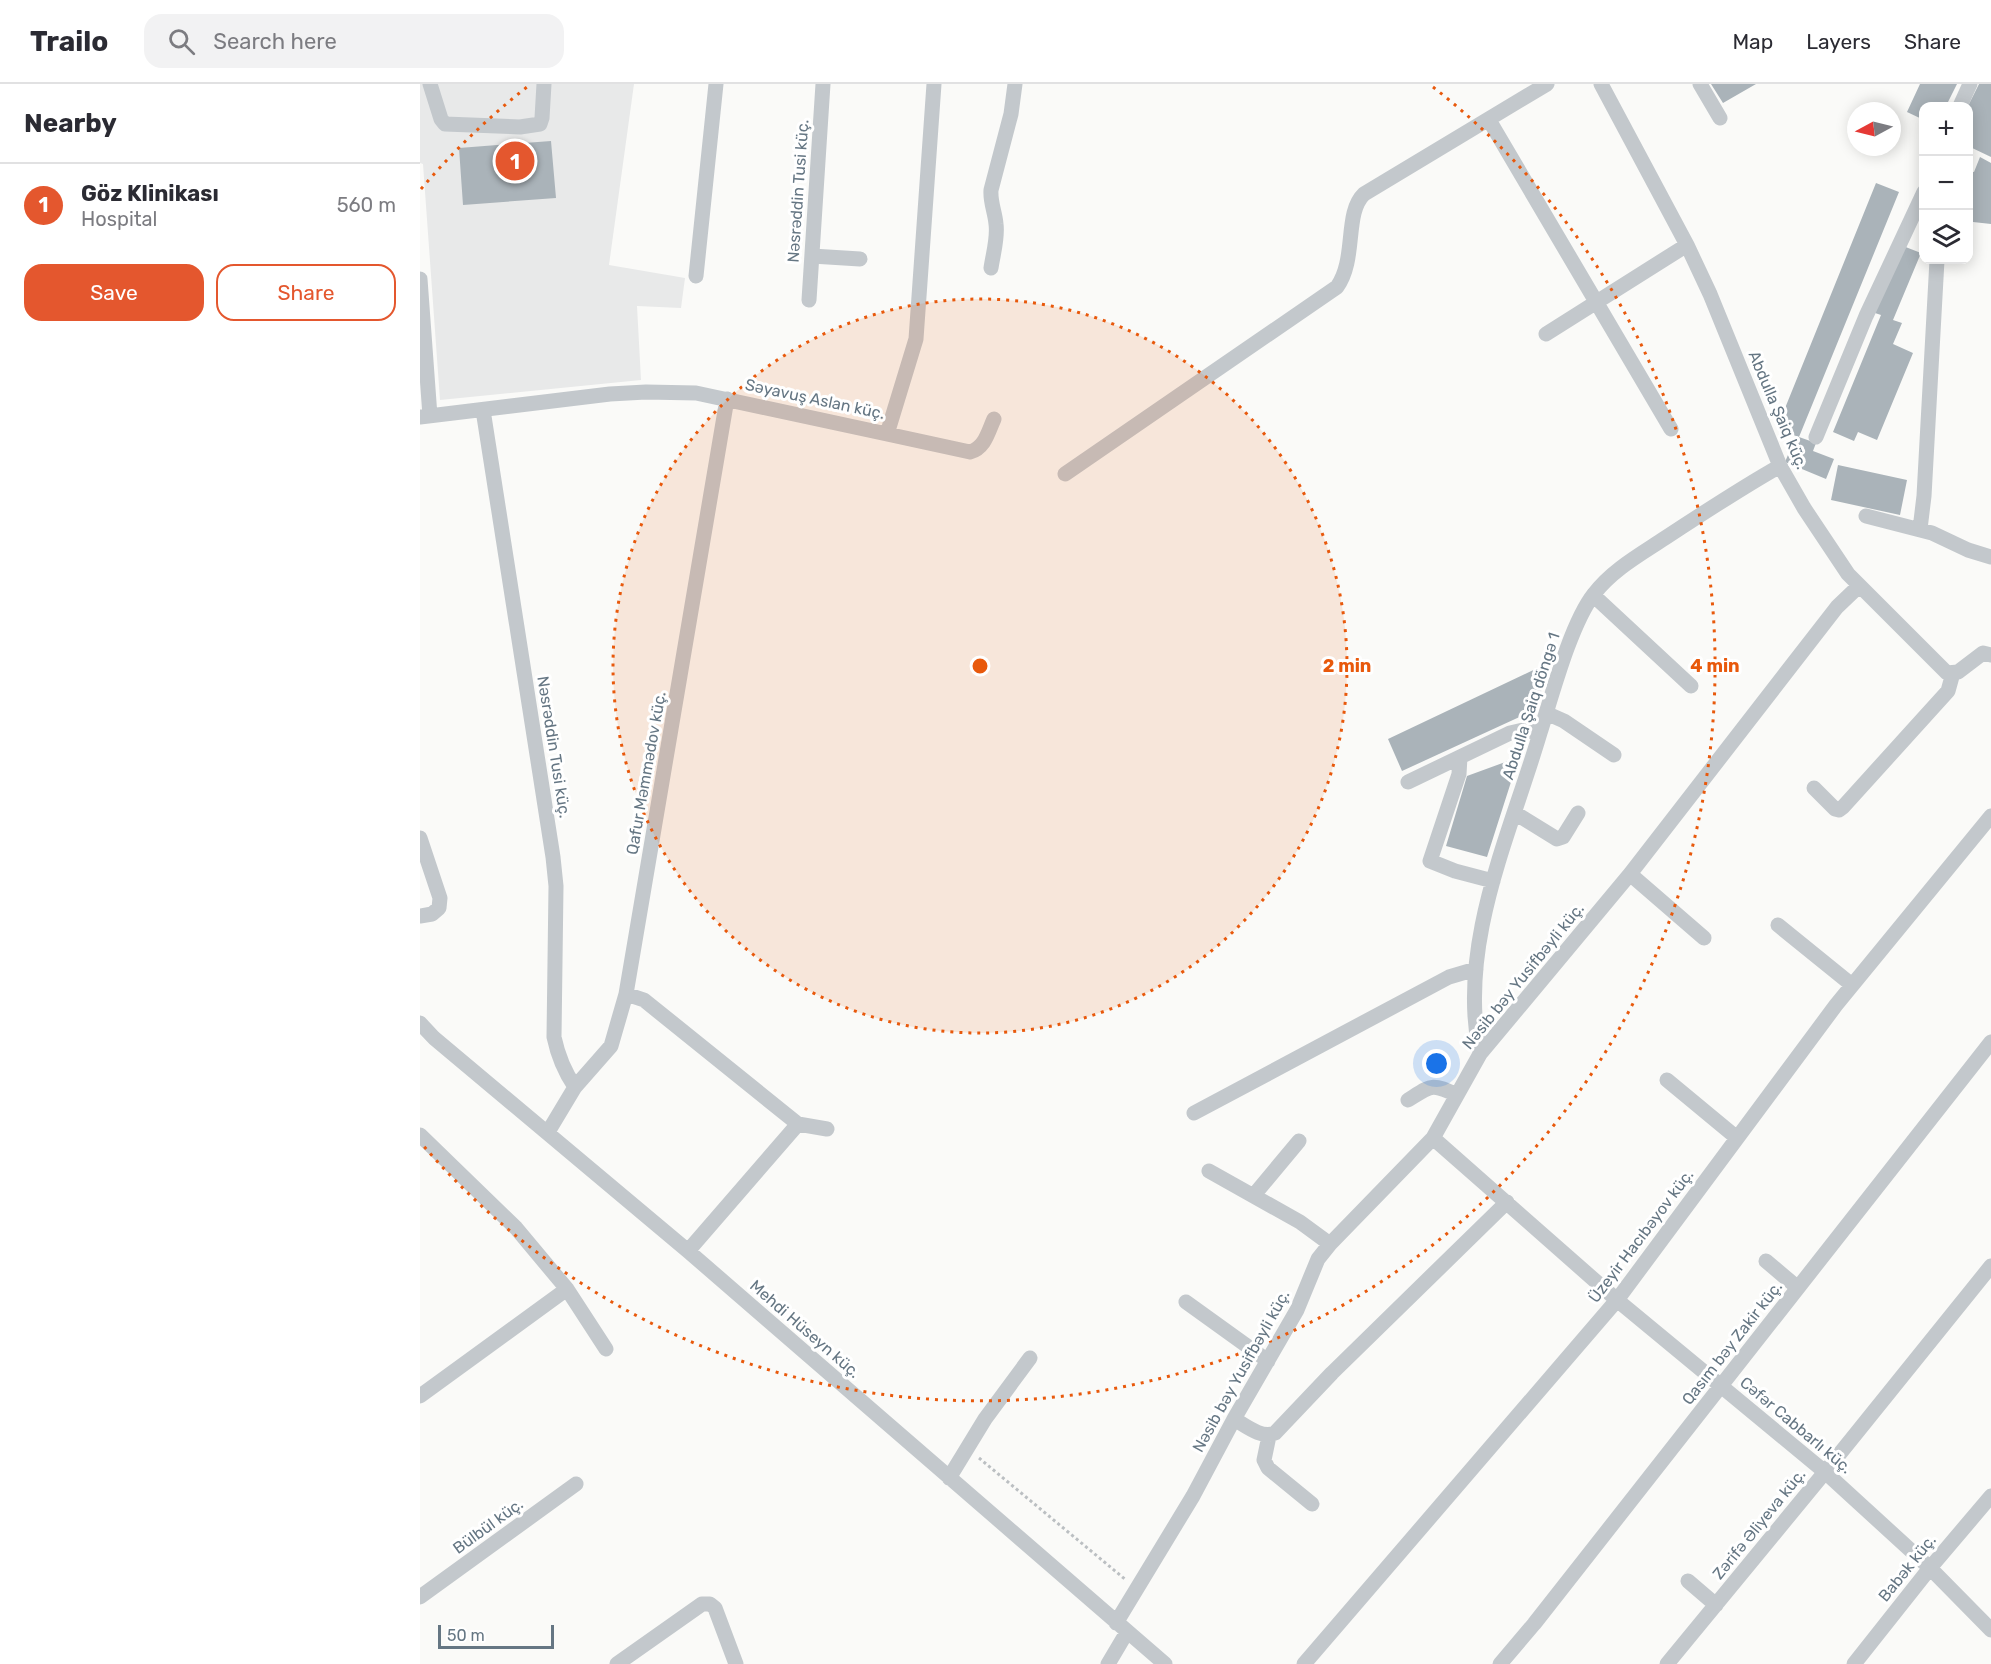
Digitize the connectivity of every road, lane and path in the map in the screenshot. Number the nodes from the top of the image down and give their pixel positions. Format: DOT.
graph roads {
  1 [pos="430,84"];
  2 [pos="544,84"];
  3 [pos="716,84"];
  4 [pos="823,84"];
  5 [pos="934,84"];
  6 [pos="1015,84"];
  7 [pos="1547,84"];
  8 [pos="1601,84"];
  9 [pos="1700,84"];
  10 [pos="1970,84"];
  11 [pos="1962,102"];
  12 [pos="1720,118"];
  13 [pos="1489,120"];
  14 [pos="1919,201"];
  15 [pos="1687,244"];
  16 [pos="812,256"];
  17 [pos="860,259"];
  18 [pos="1937,264"];
  19 [pos="991,268"];
  20 [pos="696,276"];
  21 [pos="420,289"];
  22 [pos="809,300"];
  23 [pos="1596,302"];
  24 [pos="1545,333"];
  25 [pos="727,399"];
  26 [pos="483,410"];
  27 [pos="425,417"];
  28 [pos="994,419"];
  29 [pos="1671,429"];
  30 [pos="887,434"];
  31 [pos="1816,437"];
  32 [pos="1780,466"];
  33 [pos="1065,474"];
  34 [pos="1866,516"];
  35 [pos="1920,529"];
  36 [pos="1991,557"];
  37 [pos="1858,586"];
  38 [pos="1593,595"];
  39 [pos="1991,655"];
  40 [pos="1953,673"];
  41 [pos="1691,686"];
  42 [pos="1546,713"];
  43 [pos="1540,733"];
  44 [pos="1614,755"];
  45 [pos="1460,757"];
  46 [pos="1408,782"];
  47 [pos="1814,788"];
  48 [pos="1515,813"];
  49 [pos="1578,813"];
  50 [pos="1991,816"];
  51 [pos="420,838"];
  52 [pos="1630,874"];
  53 [pos="1493,881"];
  54 [pos="420,916"];
  55 [pos="1778,925"];
  56 [pos="1704,938"];
  57 [pos="1476,969"];
  58 [pos="1852,985"];
  59 [pos="626,994"];
  60 [pos="420,1023"];
  61 [pos="1991,1042"];
  62 [pos="1480,1054"];
  63 [pos="1667,1080"];
  64 [pos="575,1087"];
  65 [pos="1457,1095"];
  66 [pos="1408,1100"];
  67 [pos="1194,1113"];
  68 [pos="798,1124"];
  69 [pos="827,1129"];
  70 [pos="549,1132"];
  71 [pos="420,1135"];
  72 [pos="1433,1138"];
  73 [pos="1737,1138"];
  74 [pos="1299,1142"];
  75 [pos="1209,1171"];
  76 [pos="1254,1195"];
  77 [pos="1507,1202"];
  78 [pos="1330,1244"];
  79 [pos="688,1251"];
  80 [pos="1766,1262"];
  81 [pos="1991,1266"];
  82 [pos="1798,1288"];
  83 [pos="567,1289"];
  84 [pos="1617,1300"];
  85 [pos="1186,1302"];
  86 [pos="606,1348"];
  87 [pos="1030,1358"];
  88 [pos="1268,1361"];
  89 [pos="1721,1386"];
  90 [pos="420,1396"];
  91 [pos="1234,1419"];
  92 [pos="1269,1436"];
  93 [pos="967,1448"];
  94 [pos="1825,1472"];
  95 [pos="949,1478"];
  96 [pos="576,1484"];
  97 [pos="1991,1496"];
  98 [pos="1312,1504"];
  99 [pos="1929,1568"];
  100 [pos="1688,1581"];
  101 [pos="1136,1589"];
  102 [pos="420,1597"];
  103 [pos="1716,1605"];
  104 [pos="1121,1627"];
  105 [pos="1991,1630"];
  106 [pos="617,1664"];
  107 [pos="736,1664"];
  108 [pos="1108,1664"];
  109 [pos="1165,1664"];
  110 [pos="1304,1664"];
  111 [pos="1500,1664"];
  112 [pos="1667,1664"];
  113 [pos="1854,1664"];
  1 -- 2 [label="street"];
  3 -- 20 [label="street"];
  4 -- 16 [label="street, Nəsrəddin Tusi küç."];
  5 -- 30 [label="street, Səyavuş Aslan küç."];
  6 -- 19 [label="street"];
  7 -- 13 [label="street"];
  8 -- 15 [label="street, Abdulla Şaiq küç."];
  9 -- 12 [label="street"];
  10 -- 11 [label="street"];
  13 -- 23 [label="street"];
  13 -- 33 [label="street"];
  14 -- 31 [label="street"];
  15 -- 23 [label="street"];
  15 -- 32 [label="street, Abdulla Şaiq küç."];
  16 -- 17 [label="street"];
  16 -- 22 [label="street, Nəsrəddin Tusi küç."];
  18 -- 35 [label="street"];
  21 -- 27 [label="street"];
  23 -- 24 [label="street"];
  23 -- 29 [label="street"];
  25 -- 26 [label="street, Səyavuş Aslan küç."];
  25 -- 30 [label="street, Səyavuş Aslan küç."];
  25 -- 59 [label="street, Qafur Məmmədov küç."];
  26 -- 27 [label="street, Səyavuş Aslan küç."];
  26 -- 64 [label="street, Nəsrəddin Tusi küç."];
  28 -- 30 [label="street"];
  32 -- 37 [label="street, Abdulla Şaiq küç."];
  32 -- 38 [label="street, Abdulla Şaiq döngə 1"];
  34 -- 35 [label="street"];
  35 -- 36 [label="street"];
  37 -- 40 [label="street, Abdulla Şaiq küç."];
  37 -- 52 [label="street, Nəsib bəy Yusifbəyli küç."];
  38 -- 41 [label="street"];
  38 -- 42 [label="street, Abdulla Şaiq döngə 1"];
  39 -- 40 [label="street"];
  40 -- 47 [label="street"];
  42 -- 43 [label="street, Abdulla Şaiq döngə 1"];
  42 -- 44 [label="street"];
  43 -- 45 [label="street"];
  43 -- 48 [label="street, Abdulla Şaiq döngə 1"];
  45 -- 46 [label="street"];
  45 -- 53 [label="street"];
  48 -- 49 [label="street"];
  48 -- 53 [label="street, Abdulla Şaiq döngə 1"];
  50 -- 58 [label="street, Üzeyir Hacıbəyov küç."];
  51 -- 54 [label="street"];
  52 -- 56 [label="street"];
  52 -- 62 [label="street, Nəsib bəy Yusifbəyli küç."];
  53 -- 57 [label="street, Abdulla Şaiq döngə 1"];
  55 -- 58 [label="street"];
  57 -- 62 [label="street, Abdulla Şaiq döngə 1"];
  57 -- 67 [label="street"];
  58 -- 73 [label="street, Üzeyir Hacıbəyov küç."];
  59 -- 64 [label="street, Qafur Məmmədov küç."];
  59 -- 68 [label="street"];
  60 -- 70 [label="street, Mehdi Hüseyn küç."];
  61 -- 82 [label="street, Qasım bəy Zakir küç."];
  62 -- 65 [label="street, Nəsib bəy Yusifbəyli küç."];
  63 -- 73 [label="street"];
  64 -- 70 [label="street, Qafur Məmmədov küç."];
  65 -- 66 [label="street"];
  65 -- 72 [label="street, Nəsib bəy Yusifbəyli küç."];
  68 -- 69 [label="street"];
  68 -- 79 [label="street"];
  70 -- 79 [label="street, Mehdi Hüseyn küç."];
  71 -- 83 [label="street"];
  72 -- 77 [label="street, Cəfər Cabbarlı küç."];
  72 -- 78 [label="street, Nəsib bəy Yusifbəyli küç."];
  73 -- 84 [label="street, Üzeyir Hacıbəyov küç."];
  74 -- 76 [label="street"];
  75 -- 76 [label="street"];
  76 -- 78 [label="street"];
  77 -- 84 [label="street, Cəfər Cabbarlı küç."];
  77 -- 92 [label="street"];
  78 -- 88 [label="street, Nəsib bəy Yusifbəyli küç."];
  79 -- 95 [label="street, Mehdi Hüseyn küç."];
  80 -- 82 [label="street"];
  81 -- 94 [label="street, Zərifə Əliyeva küç."];
  82 -- 89 [label="street, Qasım bəy Zakir küç."];
  83 -- 86 [label="street"];
  83 -- 90 [label="street"];
  84 -- 89 [label="street, Cəfər Cabbarlı küç."];
  84 -- 110 [label="street, Üzeyir Hacıbəyov küç."];
  85 -- 88 [label="street"];
  87 -- 93 [label="street"];
  88 -- 91 [label="street, Nəsib bəy Yusifbəyli küç."];
  89 -- 94 [label="street, Cəfər Cabbarlı küç."];
  89 -- 111 [label="street, Qasım bəy Zakir küç."];
  91 -- 92 [label="street"];
  91 -- 101 [label="street, Nəsib bəy Yusifbəyli küç."];
  92 -- 98 [label="street"];
  93 -- 95 [label="street"];
  93 -- 101 [label="path"];
  94 -- 99 [label="street, Cəfər Cabbarlı küç."];
  94 -- 103 [label="street, Zərifə Əliyeva küç."];
  95 -- 104 [label="street, Mehdi Hüseyn küç."];
  96 -- 102 [label="street, Bülbül küç."];
  97 -- 99 [label="street, Babək küç."];
  99 -- 105 [label="street, Cəfər Cabbarlı küç."];
  99 -- 113 [label="street, Babək küç."];
  100 -- 103 [label="street"];
  101 -- 104 [label="street, Nəsib bəy Yusifbəyli küç."];
  103 -- 112 [label="street, Zərifə Əliyeva küç."];
  104 -- 108 [label="street, Nəsib bəy Yusifbəyli küç."];
  104 -- 109 [label="street, Mehdi Hüseyn küç."];
  106 -- 107 [label="street"];
}
